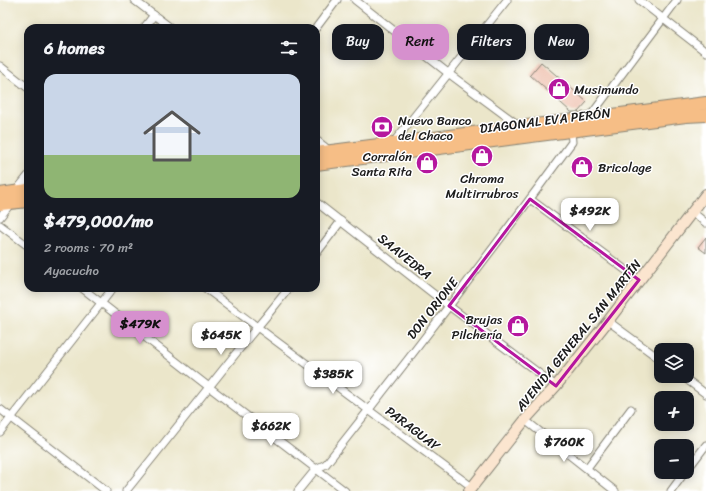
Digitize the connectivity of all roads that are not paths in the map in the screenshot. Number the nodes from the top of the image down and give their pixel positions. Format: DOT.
graph roads {
  1 [pos="134,0"];
  2 [pos="337,0"];
  3 [pos="355,0"];
  4 [pos="506,0"];
  5 [pos="639,0"];
  6 [pos="677,0"];
  7 [pos="154,15"];
  8 [pos="663,19"];
  9 [pos="147,24"];
  10 [pos="166,24"];
  11 [pos="319,24"];
  12 [pos="706,52"];
  13 [pos="0,66"];
  14 [pos="448,73"];
  15 [pos="24,85"];
  16 [pos="706,103"];
  17 [pos="706,115"];
  18 [pos="589,118"];
  19 [pos="522,127"];
  20 [pos="571,131"];
  21 [pos="320,143"];
  22 [pos="394,143"];
  23 [pos="330,151"];
  24 [pos="320,152"];
  25 [pos="320,163"];
  26 [pos="24,181"];
  27 [pos="24,191"];
  28 [pos="16,192"];
  29 [pos="0,194"];
  30 [pos="706,194"];
  31 [pos="530,199"];
  32 [pos="24,202"];
  33 [pos="5,204"];
  34 [pos="320,205"];
  35 [pos="692,212"];
  36 [pos="0,217"];
  37 [pos="342,221"];
  38 [pos="706,223"];
  39 [pos="0,225"];
  40 [pos="24,243"];
  41 [pos="320,249"];
  42 [pos="639,280"];
  43 [pos="87,292"];
  44 [pos="110,292"];
  45 [pos="210,292"];
  46 [pos="286,292"];
  47 [pos="102,303"];
  48 [pos="449,306"];
  49 [pos="608,321"];
  50 [pos="257,326"];
  51 [pos="654,355"];
  52 [pos="691,383"];
  53 [pos="556,386"];
  54 [pos="208,387"];
  55 [pos="706,394"];
  56 [pos="0,409"];
  57 [pos="369,409"];
  58 [pos="631,409"];
  59 [pos="12,418"];
  60 [pos="525,420"];
  61 [pos="0,432"];
  62 [pos="706,446"];
  63 [pos="694,461"];
  64 [pos="587,468"];
  65 [pos="316,469"];
  66 [pos="680,479"];
  67 [pos="470,489"];
  68 [pos="106,491"];
  69 [pos="126,491"];
  70 [pos="298,491"];
  71 [pos="345,491"];
  72 [pos="615,491"];
  73 [pos="671,491"];
  1 -- 7 [label="street"];
  2 -- 11 [label="street"];
  3 -- 14 [label="street"];
  4 -- 14 [label="street"];
  5 -- 8 [label="street"];
  6 -- 8 [label="street"];
  7 -- 9 [label="street"];
  7 -- 10 [label="street"];
  8 -- 12 [label="street"];
  8 -- 18 [label="street"];
  13 -- 15 [label="street"];
  14 -- 19 [label="street"];
  14 -- 22 [label="street"];
  16 -- 18 [label="main road, DIAGONAL EVA PERÓN"];
  17 -- 20 [label="main road, DIAGONAL EVA PERÓN"];
  18 -- 19 [label="main road, DIAGONAL EVA PERÓN"];
  19 -- 22 [label="main road, DIAGONAL EVA PERÓN"];
  20 -- 25 [label="main road, DIAGONAL EVA PERÓN"];
  20 -- 31 [label="street, DON ORIONE"];
  21 -- 23 [label="street"];
  22 -- 23 [label="main road, DIAGONAL EVA PERÓN"];
  23 -- 24 [label="main road, DIAGONAL EVA PERÓN"];
  26 -- 28 [label="street"];
  27 -- 28 [label="main road"];
  28 -- 29 [label="main road"];
  30 -- 35 [label="street, AVENIDA GENERAL SAN MARTÍN"];
  31 -- 42 [label="street"];
  31 -- 48 [label="street, DON ORIONE"];
  32 -- 33 [label="main road"];
  33 -- 36 [label="street"];
  34 -- 37 [label="street, SAAVEDRA"];
  35 -- 38 [label="street"];
  35 -- 42 [label="street, AVENIDA GENERAL SAN MARTÍN"];
  37 -- 41 [label="street"];
  37 -- 48 [label="street, SAAVEDRA"];
  39 -- 40 [label="street"];
  42 -- 49 [label="street, AVENIDA GENERAL SAN MARTÍN"];
  43 -- 47 [label="street"];
  44 -- 47 [label="street"];
  45 -- 50 [label="street, PARAGUAY"];
  46 -- 50 [label="street"];
  47 -- 54 [label="street"];
  47 -- 59 [label="street"];
  48 -- 53 [label="street, SAAVEDRA"];
  48 -- 57 [label="street, DON ORIONE"];
  49 -- 51 [label="street"];
  49 -- 53 [label="street, AVENIDA GENERAL SAN MARTÍN"];
  50 -- 54 [label="street"];
  50 -- 57 [label="street, PARAGUAY"];
  52 -- 55 [label="street"];
  53 -- 60 [label="street, AVENIDA GENERAL SAN MARTÍN"];
  54 -- 65 [label="street"];
  54 -- 69 [label="street"];
  56 -- 59 [label="street"];
  57 -- 65 [label="street, DON ORIONE"];
  57 -- 67 [label="street, PARAGUAY"];
  58 -- 64 [label="street"];
  59 -- 61 [label="street"];
  59 -- 68 [label="street"];
  60 -- 64 [label="street"];
  60 -- 67 [label="street, AVENIDA GENERAL SAN MARTÍN"];
  62 -- 63 [label="street"];
  64 -- 72 [label="street"];
  65 -- 70 [label="street, DON ORIONE"];
  65 -- 71 [label="street"];
  66 -- 73 [label="street"];
}
